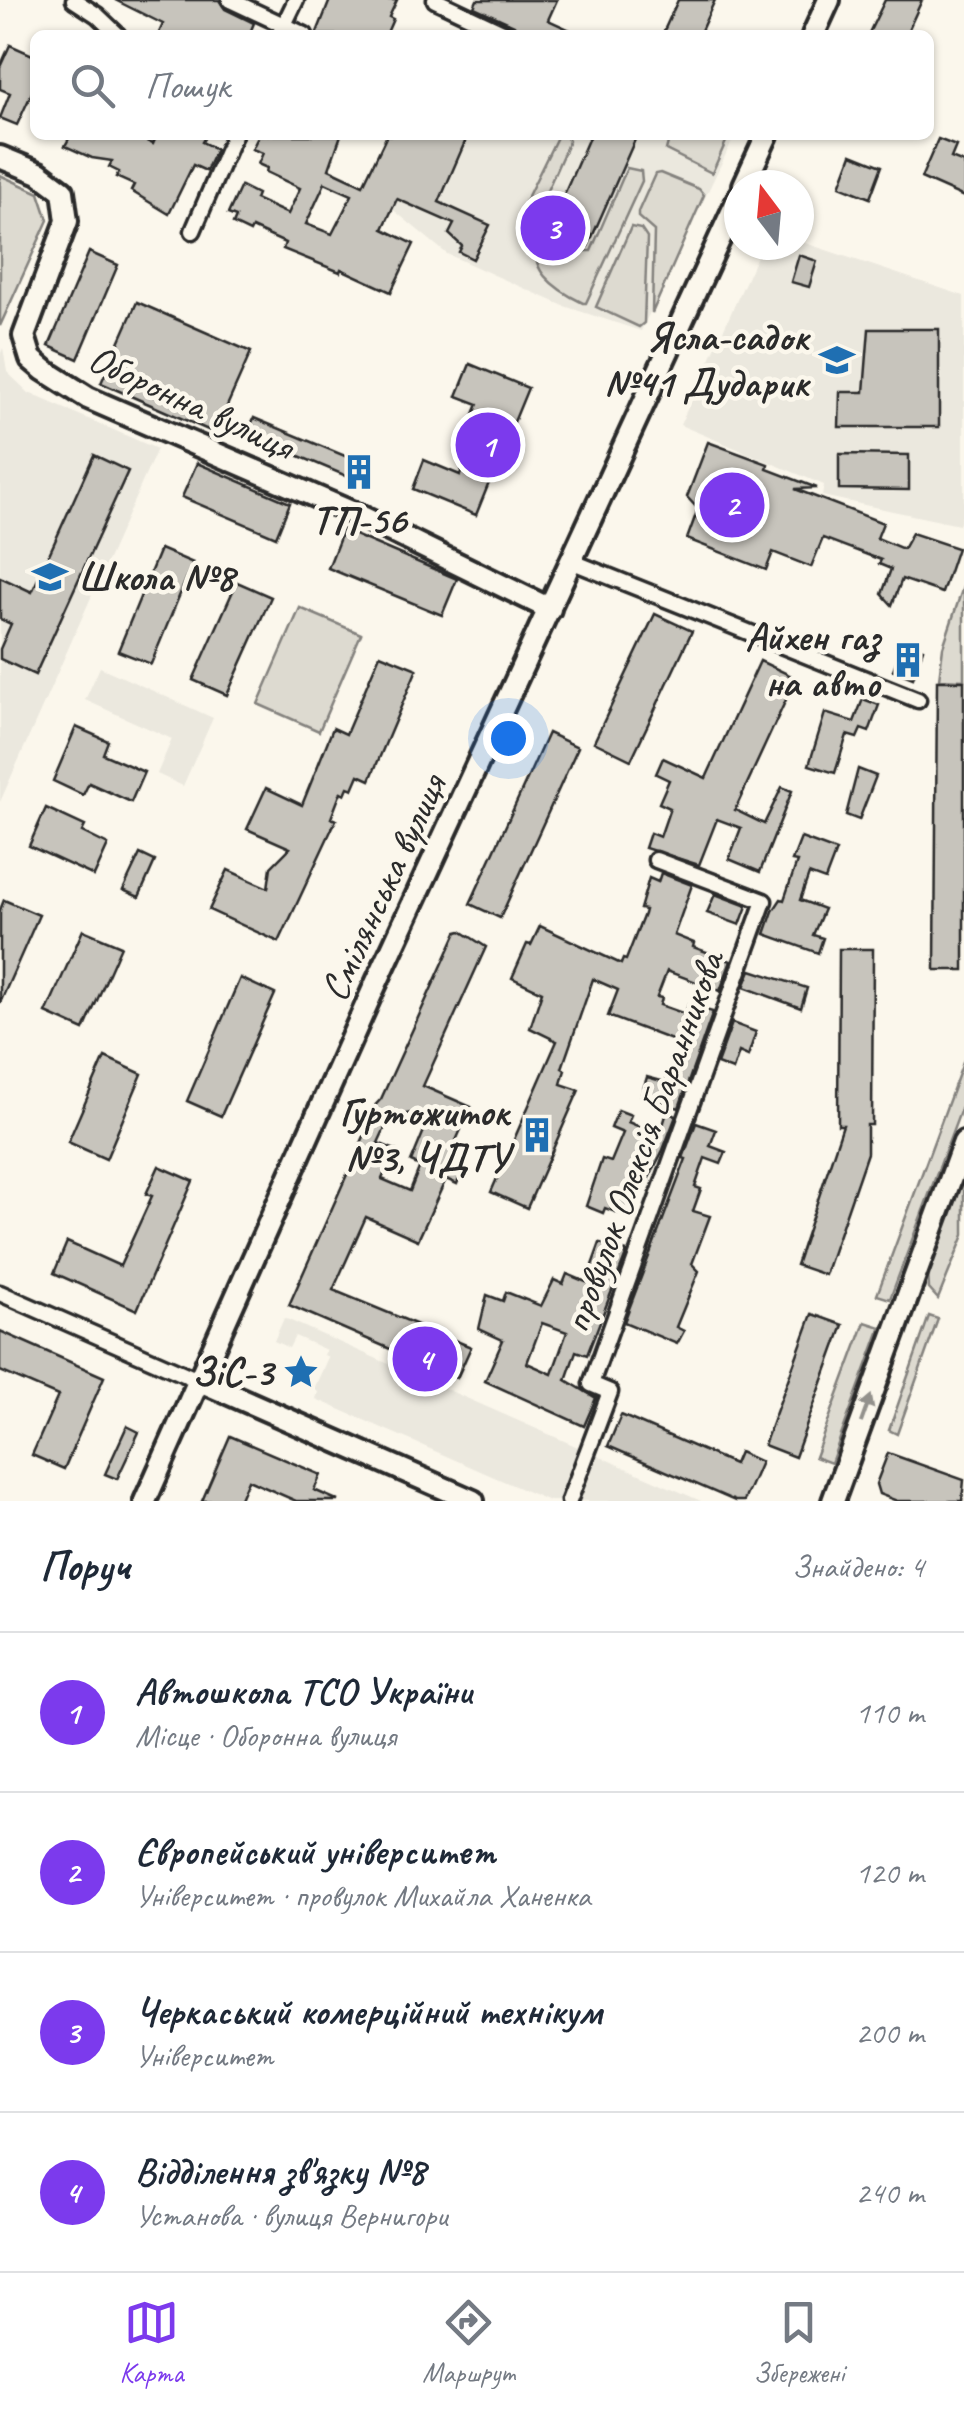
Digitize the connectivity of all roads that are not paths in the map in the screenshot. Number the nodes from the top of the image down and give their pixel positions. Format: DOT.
graph roads {
  1 [pos="74,0"];
  2 [pos="230,0"];
  3 [pos="296,0"];
  4 [pos="435,0"];
  5 [pos="829,0"];
  6 [pos="113,30"];
  7 [pos="281,30"];
  8 [pos="498,30"];
  9 [pos="815,30"];
  10 [pos="232,140"];
  11 [pos="765,140"];
  12 [pos="0,157"];
  13 [pos="751,170"];
  14 [pos="724,230"];
  15 [pos="193,232"];
  16 [pos="572,562"];
  17 [pos="550,610"];
  18 [pos="918,700"];
  19 [pos="656,860"];
  20 [pos="964,1142"];
  21 [pos="0,1293"];
  22 [pos="200,1381"];
  23 [pos="144,1501"];
  24 [pos="473,1501"];
  25 [pos="568,1501"];
  26 [pos="833,1501"];
  1 -- 6 [label="street"];
  2 -- 7 [label="street"];
  3 -- 7 [label="street"];
  4 -- 8 [label="street"];
  5 -- 9 [label="main road"];
  10 -- 15 [label="street"];
  11 -- 13 [label="main road"];
  12 -- 17 [label="main road, Оборонна вулиця"];
  14 -- 16 [label="main road, Смілянська вулиця"];
  16 -- 17 [label="main road, Смілянська вулиця"];
  16 -- 18 [label="street"];
  17 -- 22 [label="main road, Смілянська вулиця"];
  19 -- 25 [label="street, провулок Олексія Баранникова"];
  26 -- 20 [label="main road, one-way"];
  21 -- 22 [label="street"];
  22 -- 23 [label="main road, Смілянська вулиця"];
  22 -- 24 [label="main road"];
}
